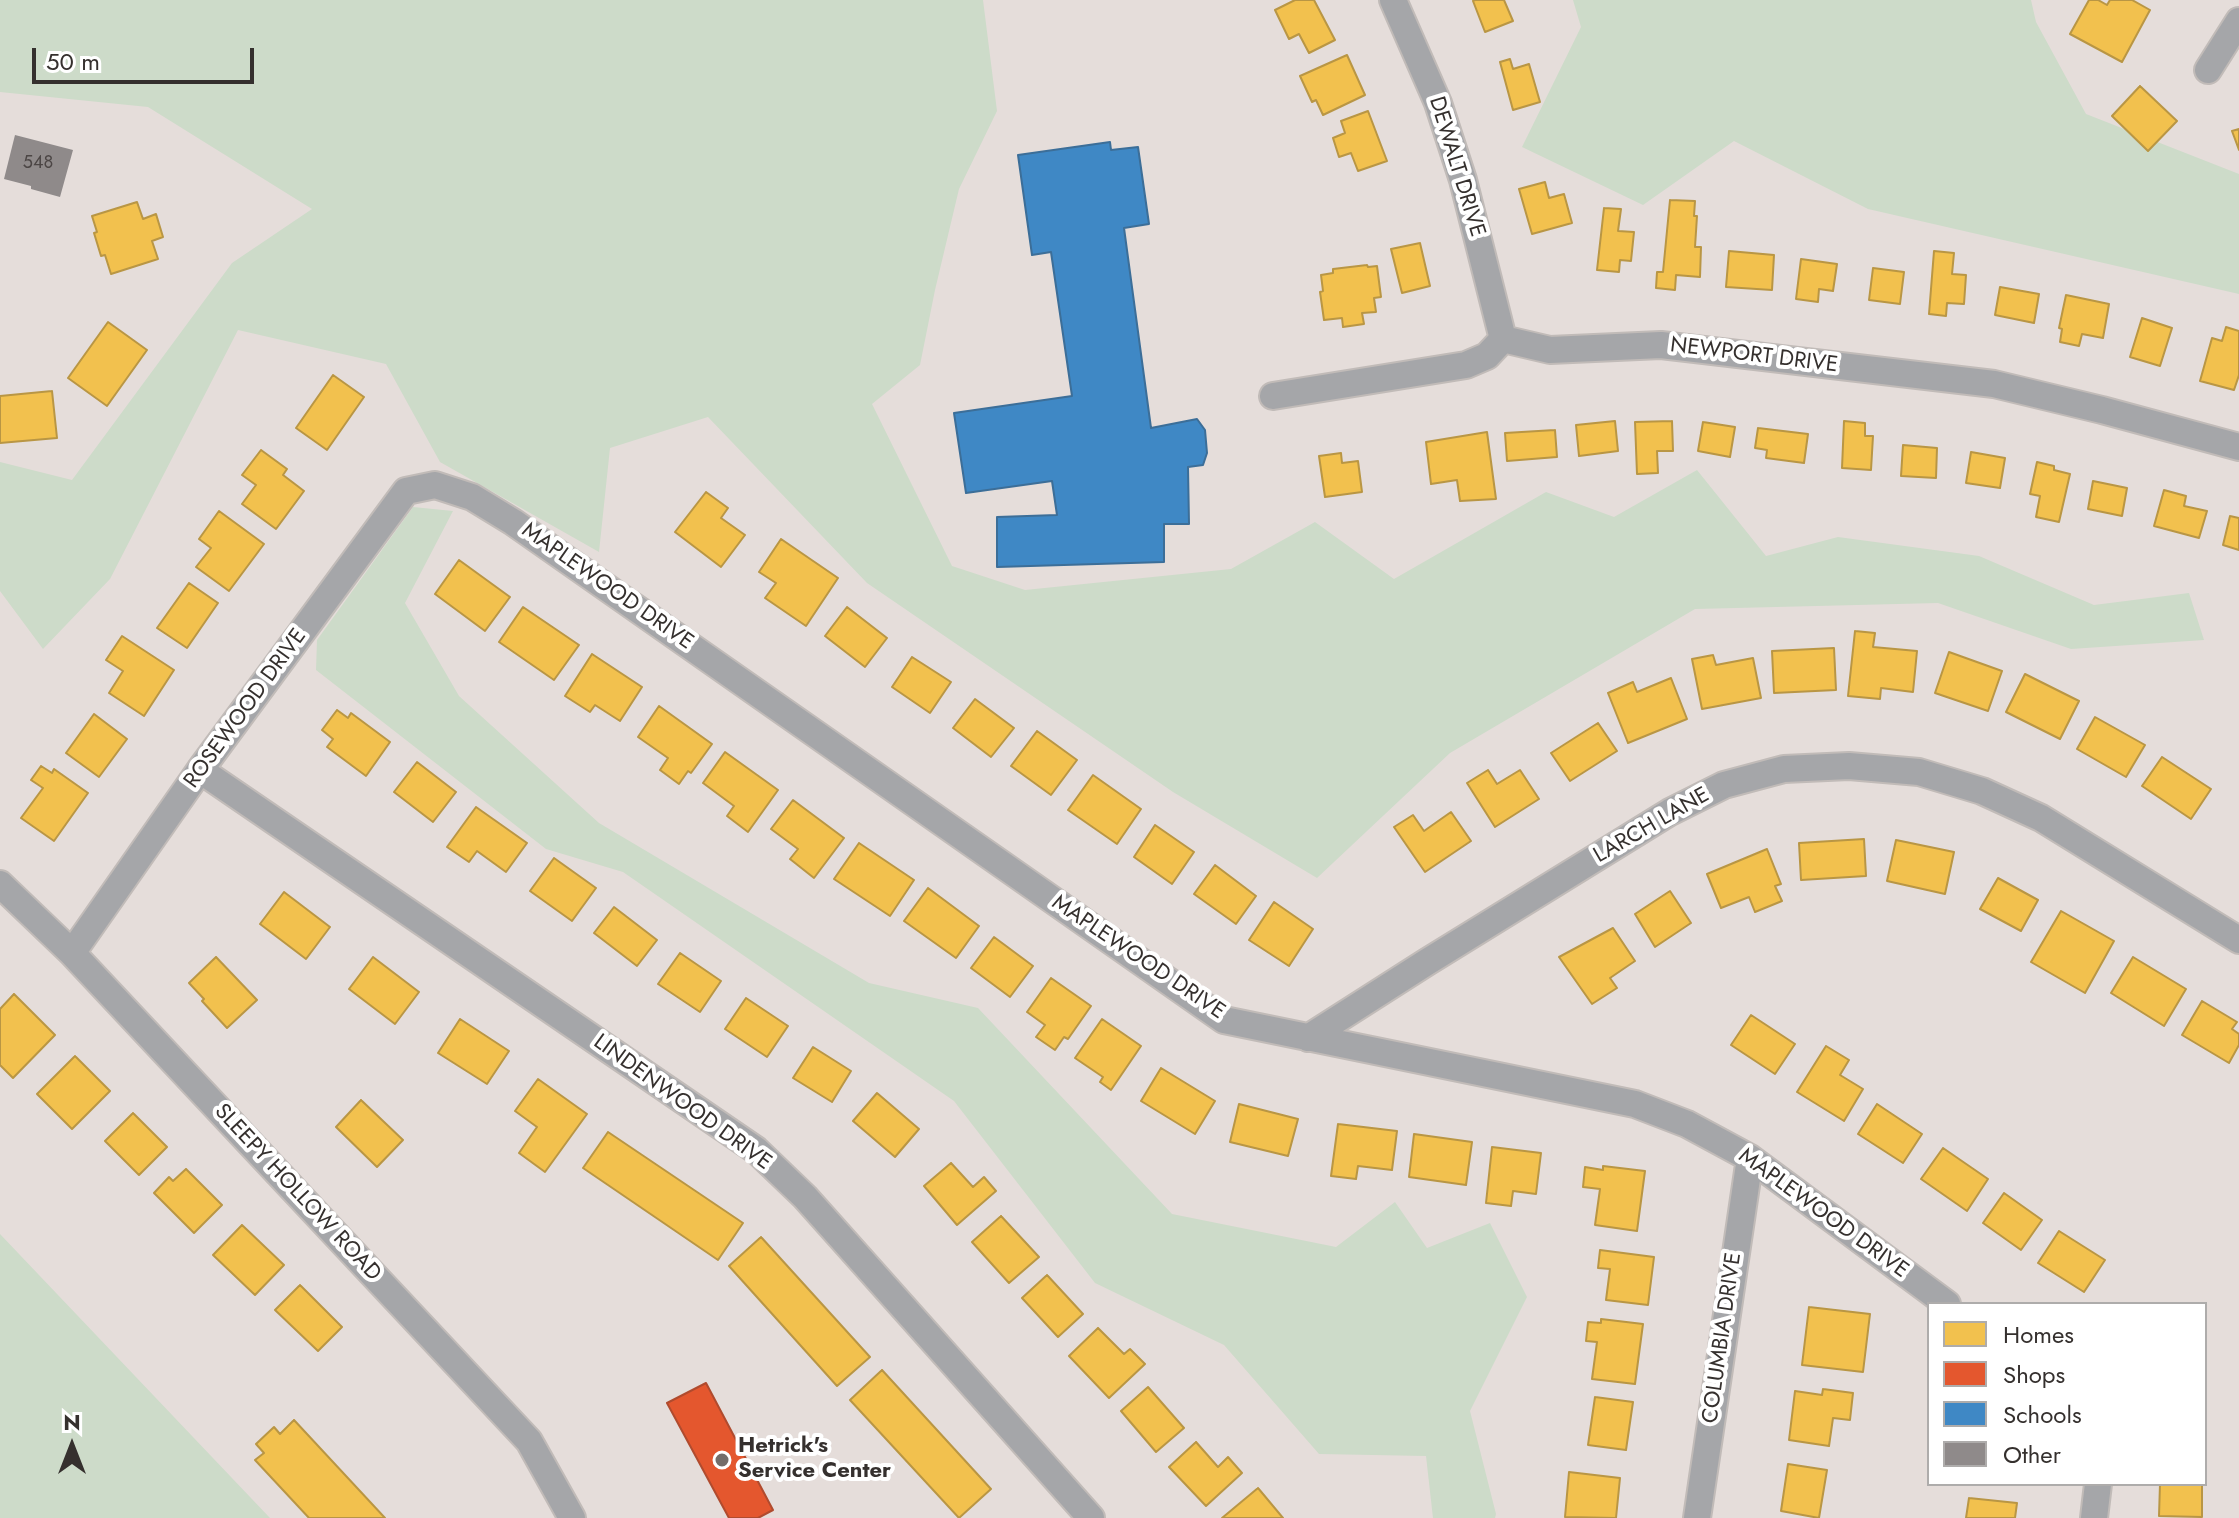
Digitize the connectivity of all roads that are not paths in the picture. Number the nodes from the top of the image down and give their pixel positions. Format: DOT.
graph roads {
  1 [pos="1393,0"];
  2 [pos="2239,21"];
  3 [pos="2208,70"];
  4 [pos="1503,339"];
  5 [pos="1273,396"];
  6 [pos="2239,447"];
  7 [pos="435,485"];
  8 [pos="200,770"];
  9 [pos="0,884"];
  10 [pos="2239,940"];
  11 [pos="72,953"];
  12 [pos="1308,1038"];
  13 [pos="1750,1158"];
  14 [pos="1944,1302"];
  15 [pos="2098,1486"];
  16 [pos="572,1518"];
  17 [pos="1091,1518"];
  18 [pos="1697,1518"];
  19 [pos="2094,1518"];
  1 -- 4 [label="street, DEWALT DRIVE"];
  2 -- 3 [label="street"];
  4 -- 5 [label="street"];
  4 -- 6 [label="street, NEWPORT DRIVE"];
  7 -- 8 [label="street, ROSEWOOD DRIVE"];
  7 -- 12 [label="street, MAPLEWOOD DRIVE"];
  8 -- 11 [label="street, ROSEWOOD DRIVE"];
  8 -- 17 [label="street, LINDENWOOD DRIVE"];
  9 -- 11 [label="street, SLEEPY HOLLOW ROAD"];
  10 -- 12 [label="street, LARCH LANE"];
  11 -- 16 [label="street, SLEEPY HOLLOW ROAD"];
  12 -- 13 [label="street, MAPLEWOOD DRIVE"];
  13 -- 14 [label="street, MAPLEWOOD DRIVE"];
  13 -- 18 [label="street, COLUMBIA DRIVE"];
  15 -- 19 [label="street"];
}
